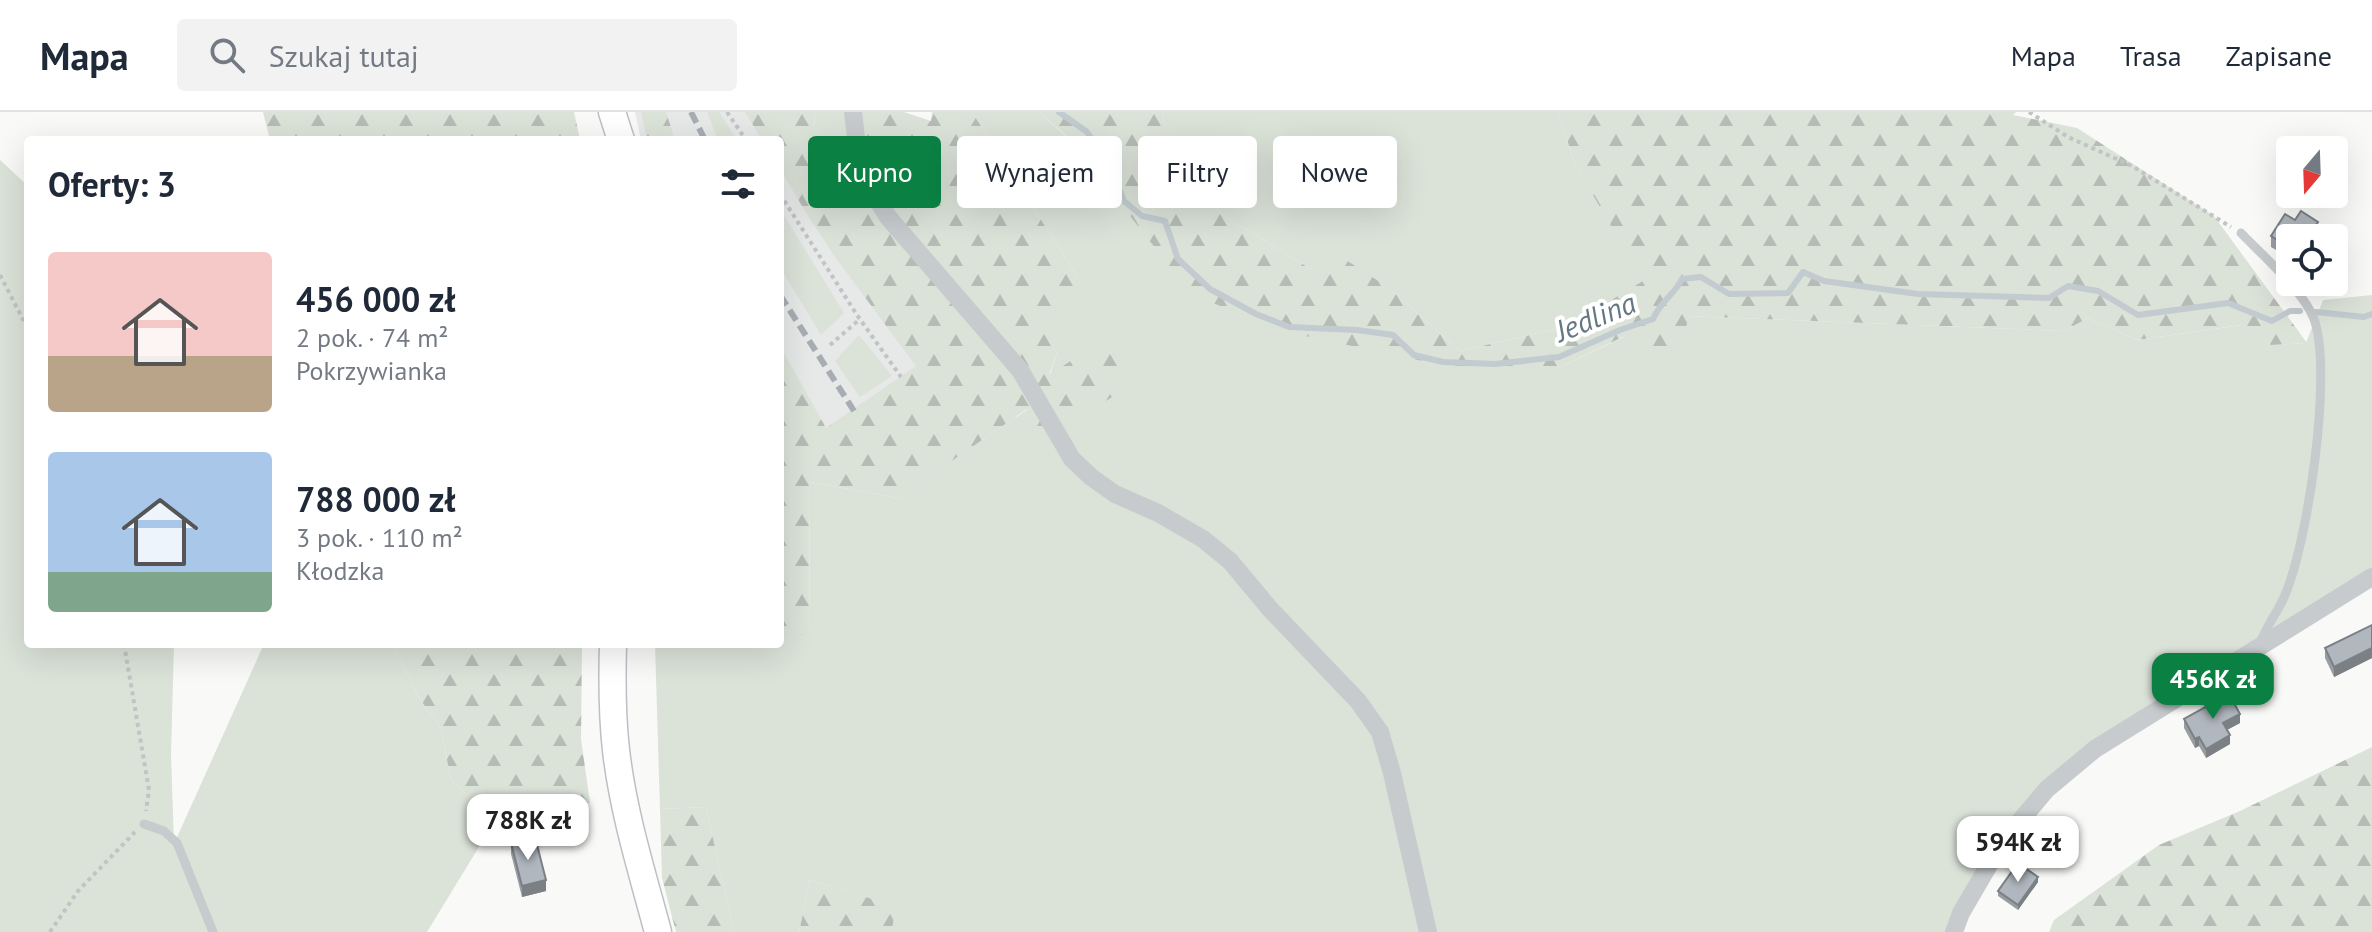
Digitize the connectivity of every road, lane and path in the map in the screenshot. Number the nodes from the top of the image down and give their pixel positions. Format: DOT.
graph roads {
  1 [pos="612,112"];
  2 [pos="727,112"];
  3 [pos="853,112"];
  4 [pos="2029,112"];
  5 [pos="620,136"];
  6 [pos="743,136"];
  7 [pos="784,200"];
  8 [pos="2241,233"];
  9 [pos="0,275"];
  10 [pos="860,319"];
  11 [pos="24,321"];
  12 [pos="830,345"];
  13 [pos="901,377"];
  14 [pos="2372,577"];
  15 [pos="2260,646"];
  16 [pos="125,648"];
  17 [pos="613,648"];
  18 [pos="144,824"];
  19 [pos="50,932"];
  20 [pos="213,932"];
  21 [pos="658,932"];
  22 [pos="1428,932"];
  23 [pos="1954,932"];
  1 -- 5 [label="main road"];
  2 -- 6 [label="path"];
  3 -- 22 [label="street"];
  4 -- 8 [label="path"];
  7 -- 10 [label="path"];
  8 -- 15 [label="lane"];
  9 -- 11 [label="path"];
  10 -- 12 [label="path"];
  10 -- 13 [label="path"];
  14 -- 15 [label="street"];
  15 -- 23 [label="street"];
  16 -- 18 [label="path"];
  17 -- 21 [label="main road"];
  18 -- 19 [label="path"];
  18 -- 20 [label="lane"];
}
